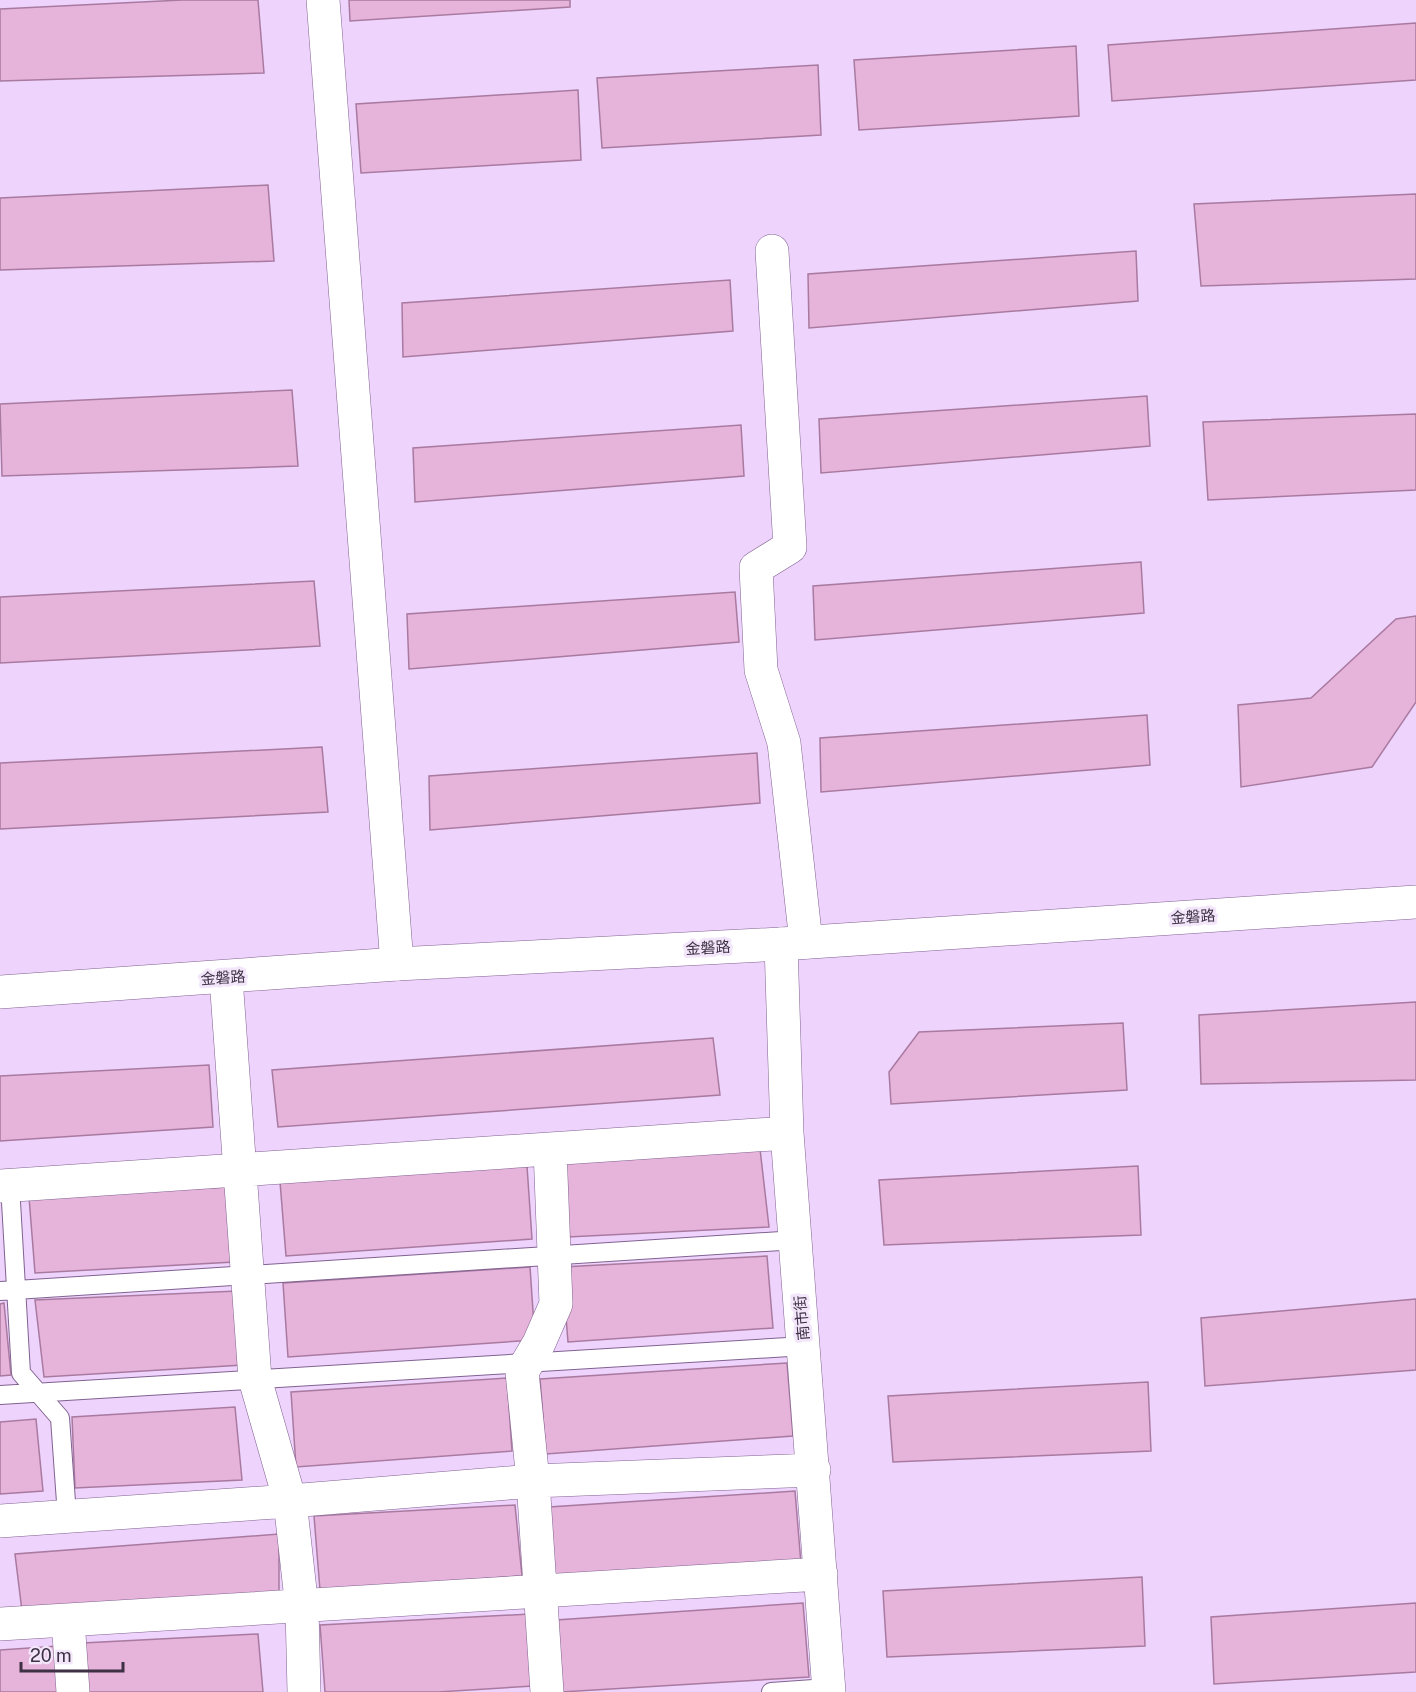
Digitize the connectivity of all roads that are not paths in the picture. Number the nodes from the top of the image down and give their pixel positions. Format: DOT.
graph roads {
  1 [pos="323,0"];
  2 [pos="772,251"];
  3 [pos="1416,902"];
  4 [pos="793,943"];
  5 [pos="396,964"];
  6 [pos="226,978"];
  7 [pos="0,992"];
  8 [pos="787,1133"];
  9 [pos="550,1149"];
  10 [pos="240,1170"];
  11 [pos="5,1186"];
  12 [pos="796,1240"];
  13 [pos="555,1255"];
  14 [pos="248,1275"];
  15 [pos="8,1290"];
  16 [pos="805,1346"];
  17 [pos="527,1363"];
  18 [pos="255,1379"];
  19 [pos="38,1393"];
  20 [pos="0,1395"];
  21 [pos="814,1470"];
  22 [pos="533,1481"];
  23 [pos="290,1501"];
  24 [pos="67,1516"];
  25 [pos="0,1521"];
  26 [pos="821,1575"];
  27 [pos="540,1592"];
  28 [pos="302,1608"];
  29 [pos="68,1620"];
  30 [pos="0,1624"];
  31 [pos="829,1690"];
  32 [pos="73,1692"];
  33 [pos="304,1692"];
  34 [pos="547,1692"];
  35 [pos="771,1692"];
  1 -- 5 [label="street"];
  2 -- 4 [label="street, 南市街"];
  3 -- 4 [label="street, 金磐路"];
  4 -- 5 [label="street, 金磐路"];
  4 -- 8 [label="street, 南市街"];
  5 -- 6 [label="street, 金磐路"];
  6 -- 7 [label="street, 金磐路"];
  6 -- 10 [label="street"];
  8 -- 9 [label="street"];
  8 -- 12 [label="street, 南市街"];
  9 -- 10 [label="street"];
  9 -- 13 [label="street"];
  10 -- 11 [label="street"];
  10 -- 14 [label="street"];
  11 -- 15 [label="lane"];
  12 -- 13 [label="lane"];
  12 -- 16 [label="street, 南市街"];
  13 -- 14 [label="lane"];
  13 -- 17 [label="street"];
  14 -- 15 [label="lane"];
  14 -- 18 [label="street"];
  15 -- 19 [label="lane"];
  16 -- 17 [label="lane"];
  16 -- 21 [label="street, 南市街"];
  17 -- 18 [label="lane"];
  17 -- 22 [label="street"];
  18 -- 19 [label="lane"];
  18 -- 23 [label="street"];
  19 -- 20 [label="lane"];
  19 -- 24 [label="lane"];
  21 -- 22 [label="street"];
  21 -- 26 [label="street, 南市街"];
  22 -- 23 [label="street"];
  22 -- 27 [label="street"];
  23 -- 24 [label="street"];
  23 -- 28 [label="street"];
  24 -- 25 [label="street"];
  26 -- 27 [label="street"];
  26 -- 31 [label="street, 南市街"];
  27 -- 28 [label="street"];
  27 -- 34 [label="street"];
  28 -- 29 [label="street"];
  28 -- 33 [label="street"];
  29 -- 30 [label="street"];
  29 -- 32 [label="street"];
  31 -- 35 [label="lane"];
}
